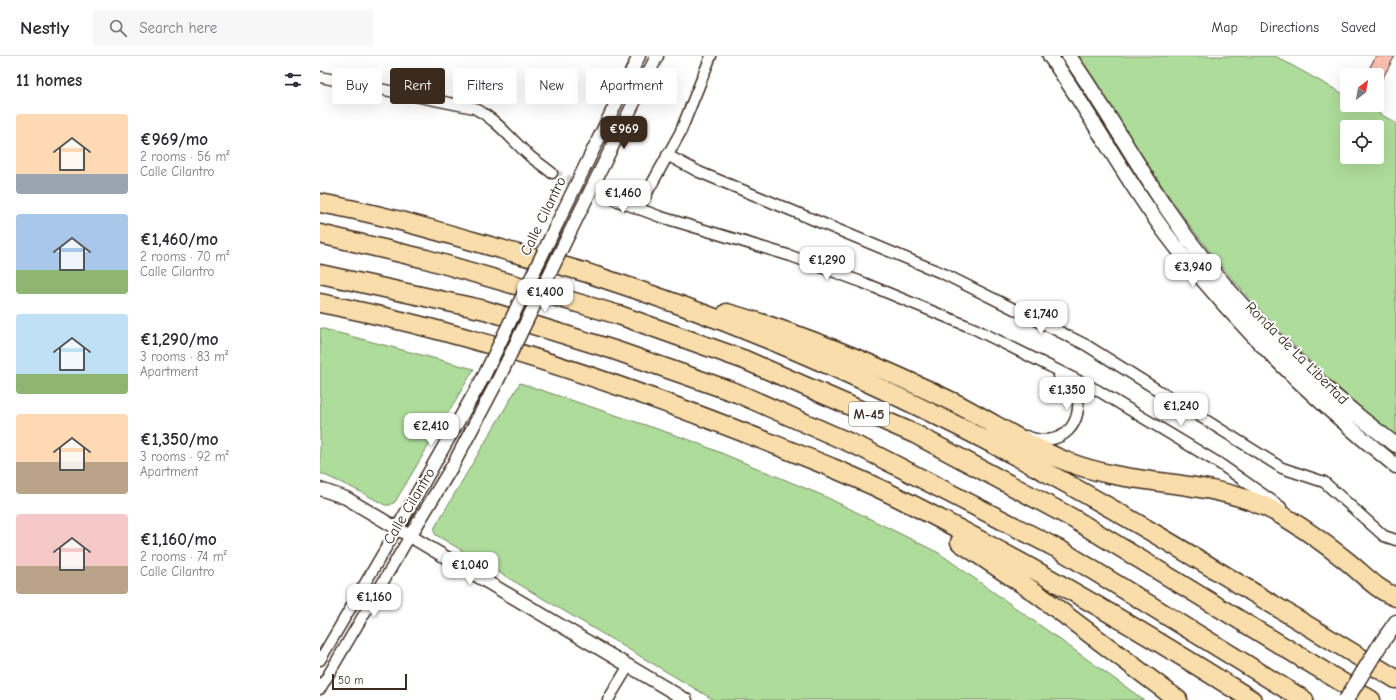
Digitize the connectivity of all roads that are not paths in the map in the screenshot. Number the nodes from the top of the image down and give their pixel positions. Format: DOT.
graph roads {
  1 [pos="639,56"];
  2 [pos="657,56"];
  3 [pos="711,56"];
  4 [pos="1050,56"];
  5 [pos="1069,56"];
  6 [pos="320,77"];
  7 [pos="667,155"];
  8 [pos="552,173"];
  9 [pos="615,200"];
  10 [pos="320,203"];
  11 [pos="638,209"];
  12 [pos="320,234"];
  13 [pos="320,274"];
  14 [pos="647,294"];
  15 [pos="320,303"];
  16 [pos="348,308"];
  17 [pos="320,309"];
  18 [pos="1018,351"];
  19 [pos="995,424"];
  20 [pos="1396,446"];
  21 [pos="822,464"];
  22 [pos="1396,466"];
  23 [pos="320,489"];
  24 [pos="397,529"];
  25 [pos="410,536"];
  26 [pos="1396,540"];
  27 [pos="1320,541"];
  28 [pos="1396,597"];
  29 [pos="1396,622"];
  30 [pos="320,660"];
  31 [pos="628,667"];
  32 [pos="1396,679"];
  33 [pos="320,689"];
  34 [pos="608,700"];
  35 [pos="686,700"];
  36 [pos="1178,700"];
  37 [pos="1252,700"];
  38 [pos="1304,700"];
  39 [pos="1346,700"];
  40 [pos="1371,700"];
  1 -- 24 [label="street, Calle Cilantro, bridge"];
  2 -- 25 [label="street, Calle Cilantro, bridge"];
  3 -- 7 [label="street"];
  4 -- 22 [label="main road, Ronda de La Libertad"];
  5 -- 20 [label="main road, Ronda de La Libertad"];
  6 -- 8 [label="street"];
  7 -- 11 [label="street"];
  7 -- 26 [label="street"];
  9 -- 11 [label="street"];
  10 -- 14 [label="highway"];
  11 -- 18 [label="street"];
  12 -- 40 [label="highway, M-45"];
  13 -- 38 [label="highway, M-45"];
  14 -- 19 [label="highway"];
  14 -- 32 [label="highway"];
  15 -- 16 [label="highway"];
  16 -- 17 [label="highway"];
  16 -- 21 [label="highway"];
  18 -- 19 [label="street"];
  18 -- 27 [label="street"];
  19 -- 27 [label="highway"];
  21 -- 36 [label="highway"];
  21 -- 37 [label="highway"];
  23 -- 24 [label="street"];
  24 -- 25 [label="street"];
  24 -- 30 [label="street, Calle Cilantro"];
  25 -- 31 [label="street"];
  25 -- 33 [label="street, Calle Cilantro"];
  27 -- 28 [label="highway"];
  29 -- 39 [label="main road, bridge"];
  31 -- 34 [label="street"];
  31 -- 35 [label="street"];
}
